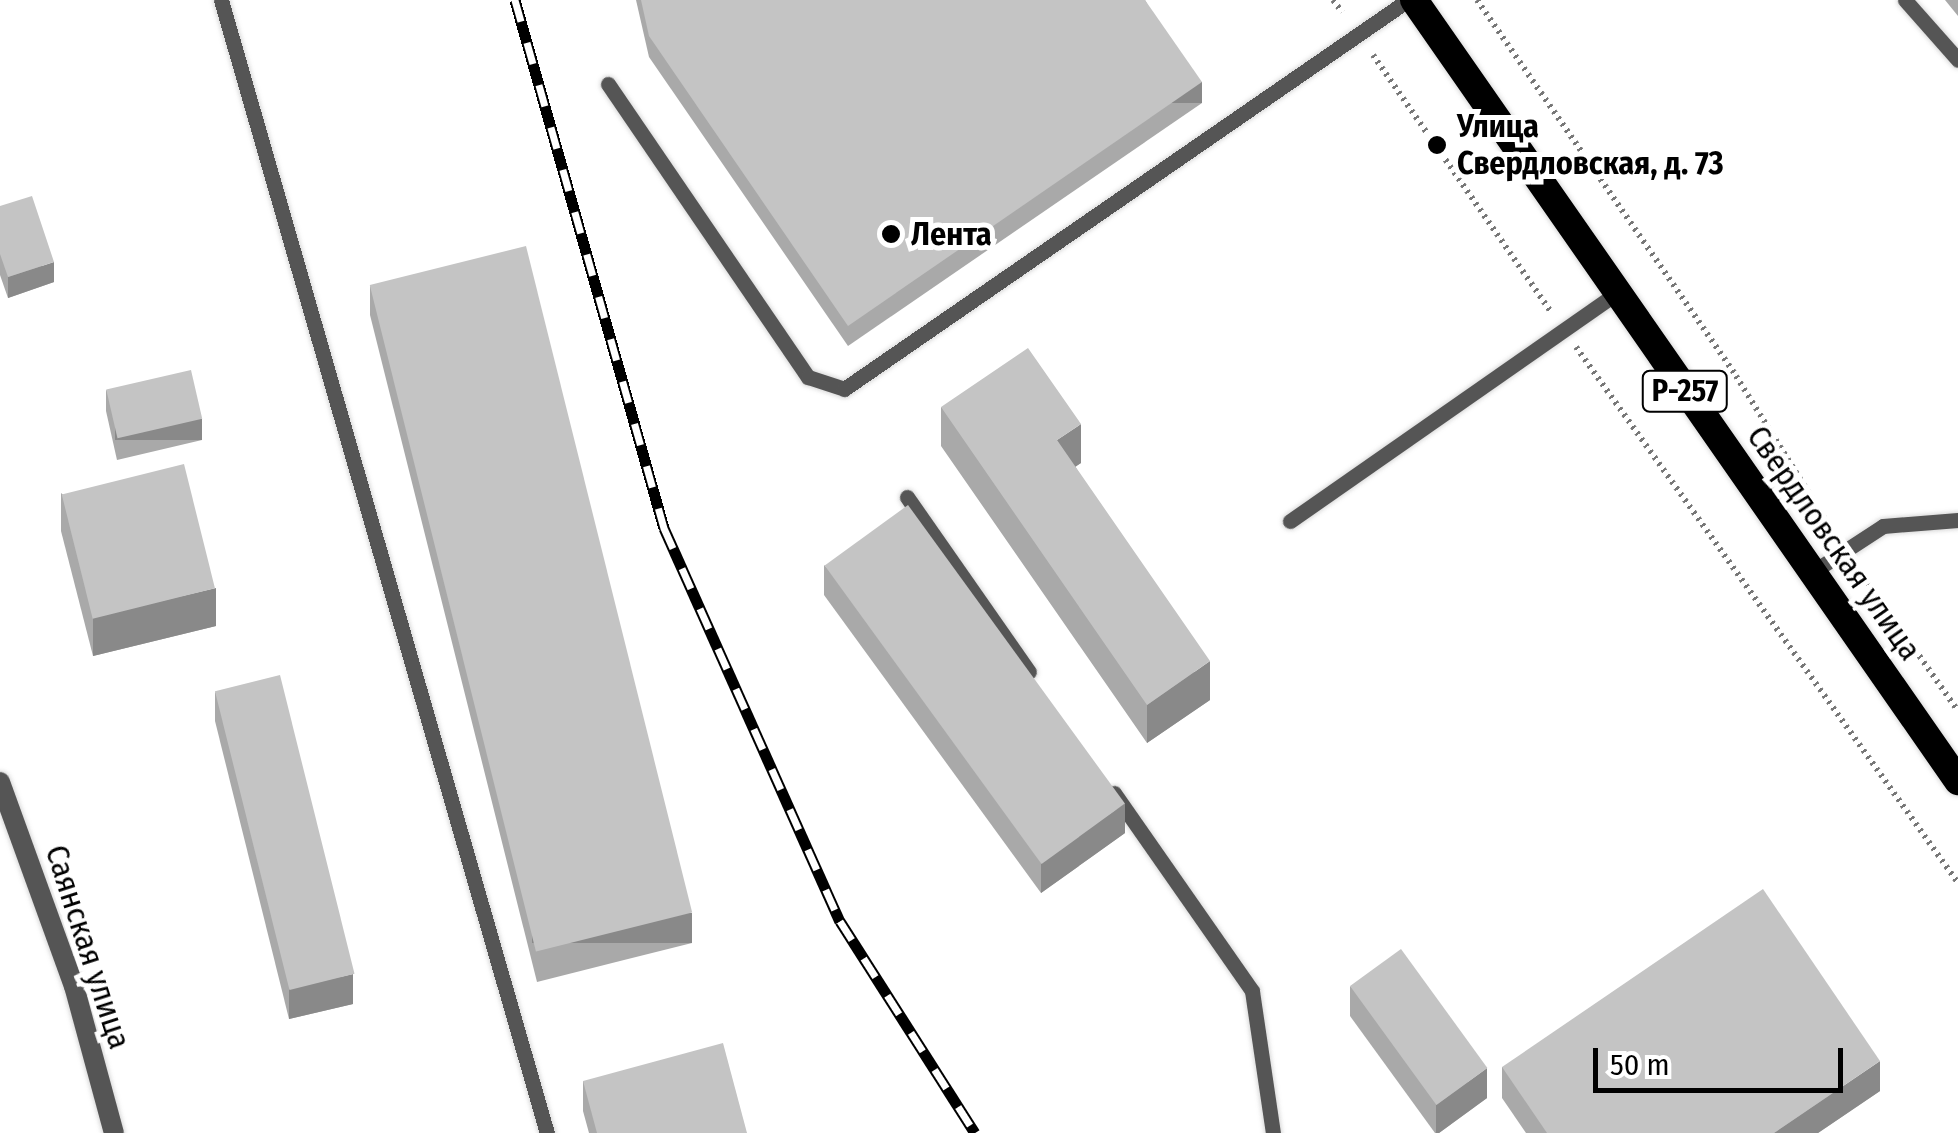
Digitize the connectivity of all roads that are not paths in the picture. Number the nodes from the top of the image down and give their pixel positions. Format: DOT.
graph roads {
  1 [pos="220,0"];
  2 [pos="1411,0"];
  3 [pos="1906,0"];
  4 [pos="1958,60"];
  5 [pos="608,84"];
  6 [pos="1618,293"];
  7 [pos="907,497"];
  8 [pos="1958,520"];
  9 [pos="1290,522"];
  10 [pos="1811,573"];
  11 [pos="1041,688"];
  12 [pos="1958,781"];
  13 [pos="0,782"];
  14 [pos="1108,784"];
  15 [pos="114,1133"];
  16 [pos="547,1133"];
  17 [pos="1273,1133"];
  1 -- 16 [label="lane"];
  2 -- 5 [label="lane"];
  2 -- 6 [label="highway, Свердловская улица / Р-257"];
  3 -- 4 [label="lane"];
  6 -- 9 [label="lane"];
  6 -- 10 [label="highway, Свердловская улица / Р-257"];
  7 -- 11 [label="lane"];
  8 -- 10 [label="lane"];
  10 -- 12 [label="highway, Свердловская улица / Р-257"];
  13 -- 15 [label="street, Саянская улица"];
  14 -- 17 [label="lane"];
}
